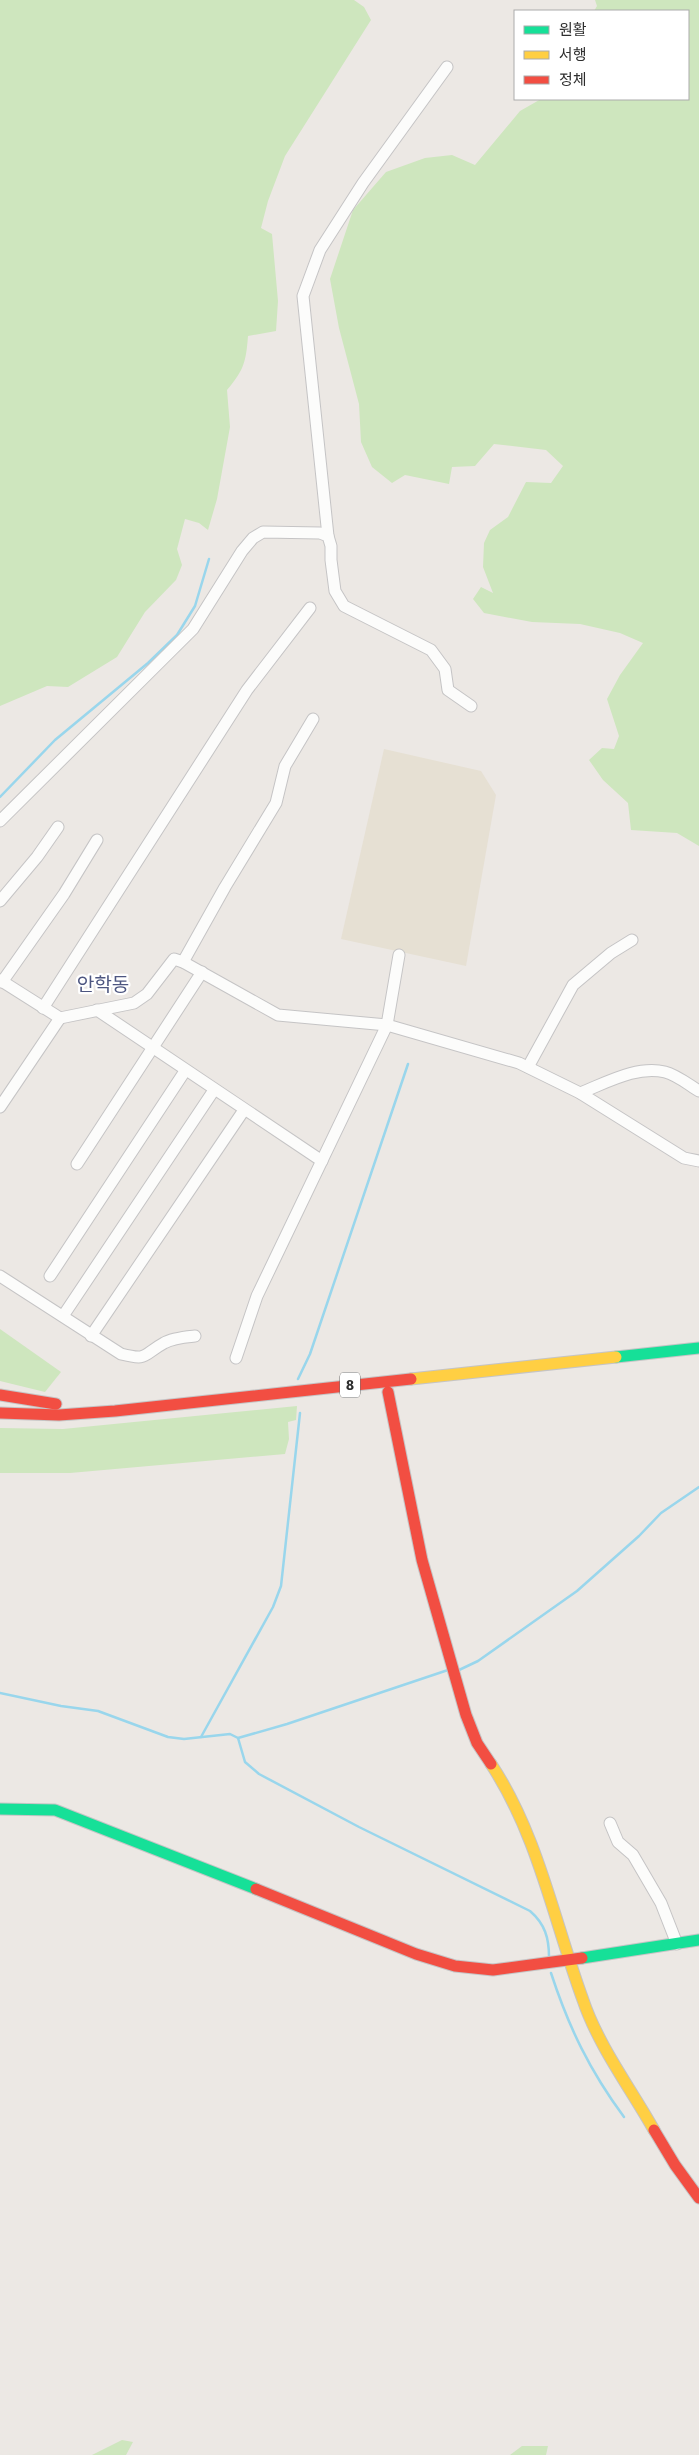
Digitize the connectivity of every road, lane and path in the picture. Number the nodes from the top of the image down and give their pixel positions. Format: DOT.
graph roads {
  1 [pos="447,67"];
  2 [pos="328,536"];
  3 [pos="310,608"];
  4 [pos="471,706"];
  5 [pos="313,719"];
  6 [pos="0,821"];
  7 [pos="58,827"];
  8 [pos="97,840"];
  9 [pos="0,901"];
  10 [pos="632,940"];
  11 [pos="399,955"];
  12 [pos="183,962"];
  13 [pos="202,972"];
  14 [pos="1,981"];
  15 [pos="43,1008"];
  16 [pos="97,1010"];
  17 [pos="60,1018"];
  18 [pos="387,1025"];
  19 [pos="153,1049"];
  20 [pos="528,1067"];
  21 [pos="185,1071"];
  22 [pos="214,1090"];
  23 [pos="699,1091"];
  24 [pos="580,1093"];
  25 [pos="0,1107"];
  26 [pos="244,1110"];
  27 [pos="322,1161"];
  28 [pos="699,1161"];
  29 [pos="77,1164"];
  30 [pos="0,1276"];
  31 [pos="50,1276"];
  32 [pos="62,1316"];
  33 [pos="91,1336"];
  34 [pos="195,1336"];
  35 [pos="699,1348"];
  36 [pos="236,1358"];
  37 [pos="699,1358"];
  38 [pos="388,1392"];
  39 [pos="0,1395"];
  40 [pos="115,1411"];
  41 [pos="0,1413"];
  42 [pos="0,1424"];
  43 [pos="0,1809"];
  44 [pos="610,1823"];
  45 [pos="699,1940"];
  46 [pos="677,1944"];
  47 [pos="572,1962"];
  48 [pos="699,2198"];
  1 -- 2 [label="street"];
  2 -- 4 [label="street"];
  2 -- 6 [label="street"];
  3 -- 15 [label="street"];
  5 -- 12 [label="street"];
  7 -- 9 [label="street"];
  8 -- 14 [label="street"];
  10 -- 20 [label="street"];
  11 -- 18 [label="street"];
  12 -- 13 [label="street"];
  12 -- 16 [label="street"];
  13 -- 18 [label="street"];
  13 -- 19 [label="street"];
  14 -- 15 [label="street"];
  15 -- 17 [label="street"];
  16 -- 17 [label="street"];
  16 -- 19 [label="street"];
  17 -- 25 [label="street"];
  18 -- 20 [label="street"];
  18 -- 27 [label="street"];
  19 -- 21 [label="street"];
  19 -- 29 [label="street"];
  20 -- 24 [label="street"];
  21 -- 22 [label="street"];
  21 -- 31 [label="street"];
  22 -- 26 [label="street"];
  22 -- 32 [label="street"];
  23 -- 24 [label="street"];
  24 -- 28 [label="street"];
  26 -- 27 [label="street"];
  26 -- 33 [label="street"];
  27 -- 36 [label="street"];
  30 -- 32 [label="street"];
  32 -- 33 [label="street"];
  33 -- 34 [label="street"];
  35 -- 40 [label="main road, 8"];
  37 -- 38 [label="main road, 8"];
  38 -- 42 [label="main road, 8"];
  38 -- 47 [label="main road"];
  39 -- 40 [label="main road"];
  40 -- 41 [label="main road, 8"];
  43 -- 47 [label="main road"];
  44 -- 46 [label="street"];
  45 -- 46 [label="main road"];
  46 -- 47 [label="main road"];
  47 -- 48 [label="main road"];
}
